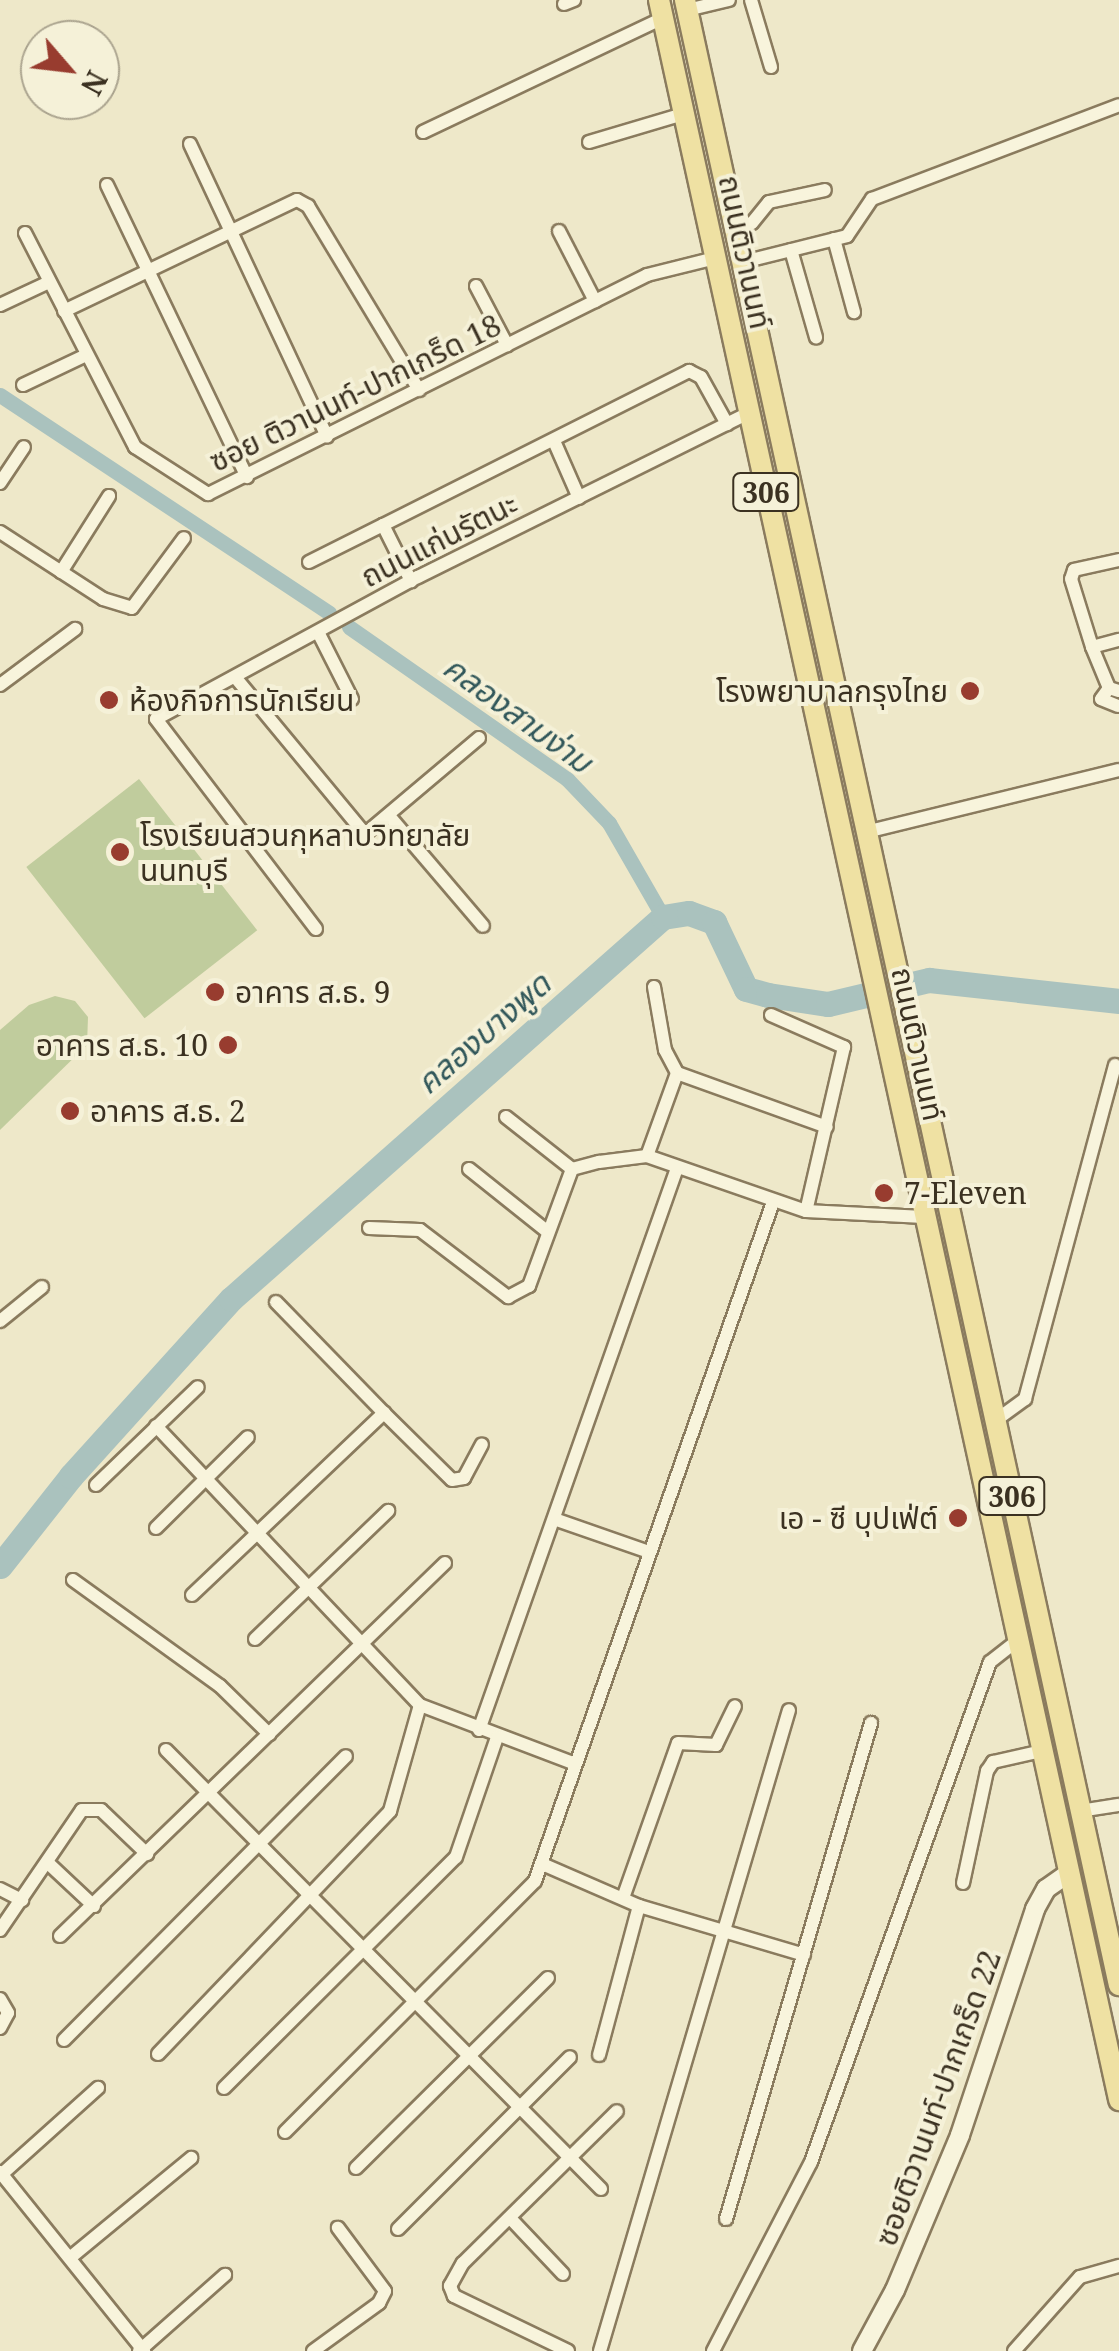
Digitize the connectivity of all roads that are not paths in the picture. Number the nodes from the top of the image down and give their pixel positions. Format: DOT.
graph roads {
  1 [pos="728,0"];
  2 [pos="751,0"];
  3 [pos="686,5"];
  4 [pos="662,9"];
  5 [pos="771,67"];
  6 [pos="1119,104"];
  7 [pos="686,113"];
  8 [pos="423,132"];
  9 [pos="588,142"];
  10 [pos="190,144"];
  11 [pos="106,185"];
  12 [pos="825,190"];
  13 [pos="228,229"];
  14 [pos="736,230"];
  15 [pos="559,231"];
  16 [pos="25,233"];
  17 [pos="834,239"];
  18 [pos="791,250"];
  19 [pos="716,258"];
  20 [pos="743,262"];
  21 [pos="148,269"];
  22 [pos="49,282"];
  23 [pos="476,286"];
  24 [pos="595,301"];
  25 [pos="0,305"];
  26 [pos="64,312"];
  27 [pos="854,312"];
  28 [pos="816,338"];
  29 [pos="507,345"];
  30 [pos="84,356"];
  31 [pos="23,385"];
  32 [pos="419,390"];
  33 [pos="749,413"];
  34 [pos="727,424"];
  35 [pos="326,437"];
  36 [pos="554,442"];
  37 [pos="24,447"];
  38 [pos="248,477"];
  39 [pos="0,484"];
  40 [pos="109,496"];
  41 [pos="579,498"];
  42 [pos="383,525"];
  43 [pos="0,532"];
  44 [pos="184,538"];
  45 [pos="1119,560"];
  46 [pos="309,562"];
  47 [pos="61,572"];
  48 [pos="412,581"];
  49 [pos="75,629"];
  50 [pos="318,632"];
  51 [pos="1119,640"];
  52 [pos="1092,648"];
  53 [pos="234,676"];
  54 [pos="0,685"];
  55 [pos="1114,689"];
  56 [pos="352,699"];
  57 [pos="1119,706"];
  58 [pos="479,738"];
  59 [pos="1119,770"];
  60 [pos="390,817"];
  61 [pos="866,832"];
  62 [pos="482,926"];
  63 [pos="316,929"];
  64 [pos="654,987"];
  65 [pos="771,1015"];
  66 [pos="1115,1065"];
  67 [pos="677,1073"];
  68 [pos="506,1117"];
  69 [pos="826,1127"];
  70 [pos="647,1156"];
  71 [pos="677,1168"];
  72 [pos="469,1169"];
  73 [pos="572,1170"];
  74 [pos="773,1202"];
  75 [pos="806,1211"];
  76 [pos="924,1216"];
  77 [pos="369,1228"];
  78 [pos="548,1232"];
  79 [pos="42,1286"];
  80 [pos="276,1302"];
  81 [pos="0,1321"];
  82 [pos="198,1387"];
  83 [pos="384,1413"];
  84 [pos="996,1420"];
  85 [pos="156,1426"];
  86 [pos="248,1437"];
  87 [pos="482,1444"];
  88 [pos="208,1478"];
  89 [pos="96,1486"];
  90 [pos="388,1511"];
  91 [pos="556,1520"];
  92 [pos="156,1528"];
  93 [pos="257,1531"];
  94 [pos="646,1552"];
  95 [pos="446,1563"];
  96 [pos="73,1580"];
  97 [pos="309,1586"];
  98 [pos="192,1594"];
  99 [pos="255,1639"];
  100 [pos="1018,1640"];
  101 [pos="363,1641"];
  102 [pos="420,1705"];
  103 [pos="735,1706"];
  104 [pos="789,1710"];
  105 [pos="872,1724"];
  106 [pos="479,1730"];
  107 [pos="269,1734"];
  108 [pos="498,1737"];
  109 [pos="166,1750"];
  110 [pos="1042,1751"];
  111 [pos="346,1756"];
  112 [pos="576,1764"];
  113 [pos="208,1794"];
  114 [pos="1119,1805"];
  115 [pos="1080,1811"];
  116 [pos="258,1844"];
  117 [pos="147,1854"];
  118 [pos="48,1863"];
  119 [pos="542,1864"];
  120 [pos="1092,1866"];
  121 [pos="1070,1872"];
  122 [pos="962,1882"];
  123 [pos="0,1889"];
  124 [pos="309,1896"];
  125 [pos="623,1898"];
  126 [pos="22,1900"];
  127 [pos="94,1906"];
  128 [pos="639,1906"];
  129 [pos="0,1930"];
  130 [pos="724,1931"];
  131 [pos="60,1936"];
  132 [pos="362,1950"];
  133 [pos="804,1955"];
  134 [pos="548,1978"];
  135 [pos="1119,1985"];
  136 [pos="0,1999"];
  137 [pos="415,2003"];
  138 [pos="0,2028"];
  139 [pos="64,2040"];
  140 [pos="158,2054"];
  141 [pos="468,2055"];
  142 [pos="599,2055"];
  143 [pos="570,2057"];
  144 [pos="98,2088"];
  145 [pos="224,2088"];
  146 [pos="1119,2100"];
  147 [pos="518,2108"];
  148 [pos="617,2111"];
  149 [pos="285,2132"];
  150 [pos="191,2158"];
  151 [pos="571,2160"];
  152 [pos="356,2168"];
  153 [pos="1,2173"];
  154 [pos="601,2189"];
  155 [pos="510,2218"];
  156 [pos="726,2219"];
  157 [pos="338,2228"];
  158 [pos="398,2229"];
  159 [pos="71,2257"];
  160 [pos="1119,2266"];
  161 [pos="563,2274"];
  162 [pos="225,2275"];
  163 [pos="142,2350"];
  164 [pos="313,2351"];
  165 [pos="568,2351"];
  166 [pos="600,2351"];
  167 [pos="713,2351"];
  168 [pos="862,2351"];
  169 [pos="1014,2351"];
  1 -- 3 [label="street"];
  2 -- 5 [label="street"];
  3 -- 14 [label="main road, ถนนติวานนท์ / 306"];
  4 -- 7 [label="main road, ถนนติวานนท์ / 306"];
  4 -- 8 [label="street"];
  6 -- 17 [label="street"];
  7 -- 9 [label="street"];
  7 -- 19 [label="main road, ถนนติวานนท์ / 306"];
  10 -- 13 [label="street"];
  11 -- 21 [label="street"];
  12 -- 14 [label="street"];
  13 -- 21 [label="street"];
  13 -- 32 [label="street"];
  13 -- 35 [label="street"];
  14 -- 20 [label="main road, ถนนติวานนท์ / 306"];
  15 -- 24 [label="street"];
  16 -- 22 [label="street, ซอย ติวานนท์-ปากเกร็ด 18"];
  17 -- 18 [label="street"];
  17 -- 27 [label="street"];
  18 -- 20 [label="street"];
  18 -- 28 [label="street"];
  19 -- 24 [label="street, ซอย ติวานนท์-ปากเกร็ด 18"];
  19 -- 33 [label="main road, ถนนติวานนท์ / 306"];
  20 -- 61 [label="main road, ถนนติวานนท์ / 306"];
  21 -- 26 [label="street"];
  21 -- 38 [label="street"];
  22 -- 25 [label="street"];
  22 -- 26 [label="street, ซอย ติวานนท์-ปากเกร็ด 18"];
  23 -- 29 [label="street"];
  24 -- 29 [label="street, ซอย ติวานนท์-ปากเกร็ด 18"];
  26 -- 30 [label="street, ซอย ติวานนท์-ปากเกร็ด 18"];
  29 -- 32 [label="street, ซอย ติวานนท์-ปากเกร็ด 18"];
  30 -- 31 [label="street"];
  30 -- 38 [label="street, ซอย ติวานนท์-ปากเกร็ด 18"];
  32 -- 35 [label="street, ซอย ติวานนท์-ปากเกร็ด 18"];
  33 -- 34 [label="street, ถนนแก่นรัตนะ"];
  33 -- 76 [label="main road, ถนนติวานนท์ / 306"];
  34 -- 36 [label="street"];
  34 -- 41 [label="street, ถนนแก่นรัตนะ"];
  35 -- 38 [label="street, ซอย ติวานนท์-ปากเกร็ด 18"];
  36 -- 41 [label="street"];
  36 -- 42 [label="street"];
  37 -- 39 [label="street"];
  40 -- 47 [label="street"];
  41 -- 48 [label="street, ถนนแก่นรัตนะ"];
  42 -- 46 [label="street"];
  42 -- 48 [label="street"];
  43 -- 47 [label="street"];
  44 -- 47 [label="street"];
  45 -- 52 [label="street"];
  48 -- 50 [label="street, ถนนแก่นรัตนะ"];
  49 -- 54 [label="street"];
  50 -- 53 [label="street, ถนนแก่นรัตนะ"];
  50 -- 56 [label="street"];
  51 -- 52 [label="street"];
  52 -- 55 [label="street"];
  53 -- 60 [label="street"];
  53 -- 63 [label="street, ถนนแก่นรัตนะ"];
  55 -- 57 [label="street"];
  58 -- 60 [label="street"];
  59 -- 61 [label="street"];
  60 -- 62 [label="street"];
  61 -- 84 [label="main road, ถนนติวานนท์ / 306"];
  64 -- 67 [label="street"];
  65 -- 69 [label="street"];
  66 -- 84 [label="street"];
  67 -- 69 [label="street"];
  67 -- 70 [label="street"];
  68 -- 73 [label="street"];
  69 -- 75 [label="street"];
  70 -- 71 [label="street"];
  70 -- 73 [label="street"];
  71 -- 74 [label="street"];
  71 -- 91 [label="street"];
  72 -- 78 [label="street"];
  73 -- 78 [label="street"];
  74 -- 75 [label="street"];
  74 -- 94 [label="street"];
  75 -- 76 [label="street"];
  76 -- 100 [label="main road, ถนนติวานนท์ / 306"];
  77 -- 78 [label="street"];
  79 -- 81 [label="street"];
  80 -- 83 [label="street"];
  82 -- 85 [label="street"];
  83 -- 87 [label="street"];
  83 -- 93 [label="street"];
  84 -- 115 [label="main road, ถนนติวานนท์ / 306"];
  85 -- 88 [label="street"];
  85 -- 89 [label="street"];
  86 -- 88 [label="street"];
  88 -- 92 [label="street"];
  88 -- 93 [label="street"];
  90 -- 97 [label="street"];
  91 -- 94 [label="street"];
  91 -- 106 [label="street"];
  93 -- 97 [label="street"];
  93 -- 98 [label="street"];
  94 -- 112 [label="street"];
  95 -- 101 [label="street"];
  96 -- 107 [label="street"];
  97 -- 99 [label="street"];
  97 -- 101 [label="street"];
  100 -- 110 [label="main road, ถนนติวานนท์ / 306"];
  100 -- 167 [label="street"];
  101 -- 102 [label="street"];
  101 -- 107 [label="street"];
  102 -- 106 [label="street"];
  102 -- 124 [label="street"];
  103 -- 125 [label="street"];
  104 -- 130 [label="street"];
  105 -- 133 [label="street"];
  106 -- 108 [label="street"];
  107 -- 113 [label="street"];
  108 -- 112 [label="street"];
  108 -- 132 [label="street"];
  109 -- 113 [label="street"];
  110 -- 121 [label="main road, ถนนติวานนท์ / 306"];
  110 -- 122 [label="street"];
  111 -- 116 [label="street"];
  112 -- 119 [label="street"];
  113 -- 116 [label="street"];
  113 -- 117 [label="street"];
  114 -- 115 [label="street"];
  115 -- 120 [label="main road, ถนนติวานนท์ / 306"];
  116 -- 124 [label="street"];
  116 -- 139 [label="street"];
  117 -- 118 [label="street"];
  117 -- 127 [label="street"];
  118 -- 126 [label="street"];
  118 -- 127 [label="street"];
  119 -- 125 [label="street"];
  119 -- 137 [label="street"];
  120 -- 121 [label="main road"];
  120 -- 135 [label="main road, ถนนติวานนท์ / 306"];
  121 -- 146 [label="main road, ถนนติวานนท์ / 306"];
  121 -- 168 [label="street, ซอยติวานนท์-ปากเกร็ด 22"];
  123 -- 126 [label="street"];
  124 -- 132 [label="street"];
  124 -- 140 [label="street"];
  125 -- 128 [label="street"];
  126 -- 129 [label="street"];
  127 -- 131 [label="street"];
  128 -- 130 [label="street"];
  128 -- 142 [label="street"];
  130 -- 133 [label="street"];
  130 -- 166 [label="street"];
  132 -- 137 [label="street"];
  132 -- 145 [label="street"];
  133 -- 156 [label="street"];
  134 -- 141 [label="street"];
  136 -- 138 [label="street"];
  137 -- 141 [label="street"];
  137 -- 149 [label="street"];
  141 -- 147 [label="street"];
  141 -- 152 [label="street"];
  143 -- 147 [label="street"];
  144 -- 153 [label="street"];
  147 -- 151 [label="street"];
  147 -- 158 [label="street"];
  148 -- 151 [label="street"];
  150 -- 159 [label="street"];
  151 -- 154 [label="street"];
  151 -- 155 [label="street"];
  153 -- 159 [label="street"];
  155 -- 161 [label="street"];
  155 -- 165 [label="street"];
  157 -- 164 [label="street"];
  159 -- 163 [label="street"];
  160 -- 169 [label="street"];
  162 -- 163 [label="street"];
}
